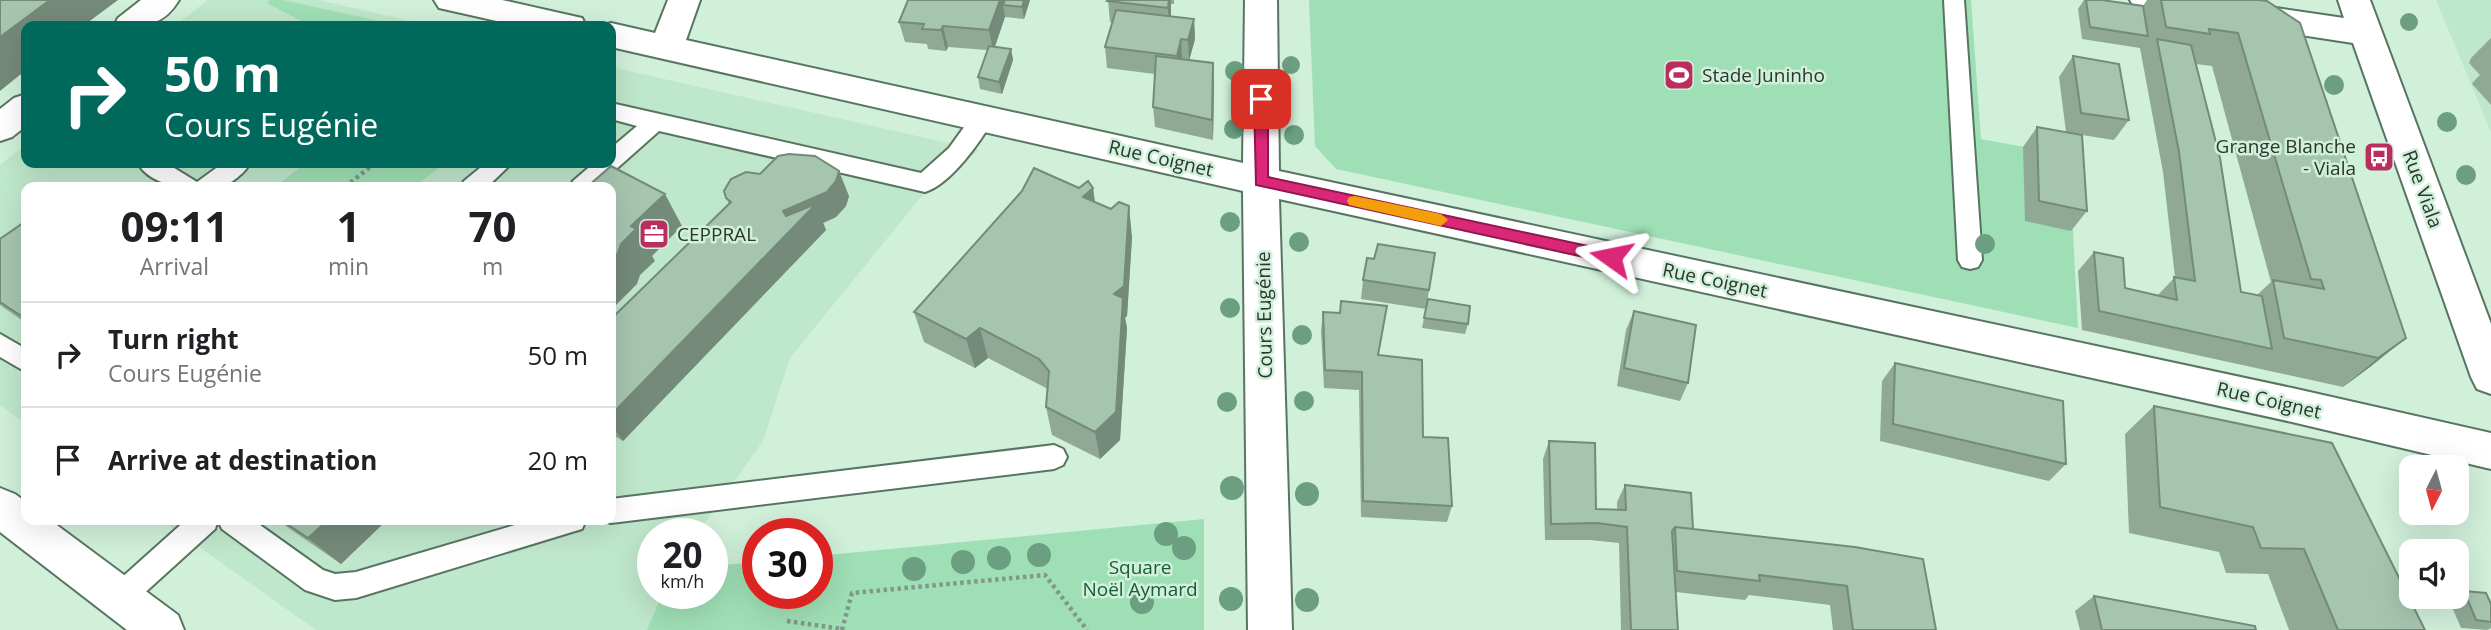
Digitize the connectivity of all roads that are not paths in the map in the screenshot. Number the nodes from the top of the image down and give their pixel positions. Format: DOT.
graph roads {
  1 [pos="163,0"];
  2 [pos="450,0"];
  3 [pos="684,0"];
  4 [pos="1261,0"];
  5 [pos="1954,0"];
  6 [pos="2146,0"];
  7 [pos="2354,0"];
  8 [pos="136,21"];
  9 [pos="547,21"];
  10 [pos="2367,33"];
  11 [pos="616,36"];
  12 [pos="667,47"];
  13 [pos="21,111"];
  14 [pos="616,112"];
  15 [pos="983,118"];
  16 [pos="656,122"];
  17 [pos="0,128"];
  18 [pos="616,157"];
  19 [pos="157,168"];
  20 [pos="232,168"];
  21 [pos="495,168"];
  22 [pos="603,168"];
  23 [pos="1261,181"];
  24 [pos="180,182"];
  25 [pos="213,182"];
  26 [pos="478,182"];
  27 [pos="587,182"];
  28 [pos="1970,260"];
  29 [pos="0,344"];
  30 [pos="21,359"];
  31 [pos="2491,377"];
  32 [pos="2292,405"];
  33 [pos="2491,451"];
  34 [pos="2316,452"];
  35 [pos="1054,457"];
  36 [pos="0,507"];
  37 [pos="616,510"];
  38 [pos="21,523"];
  39 [pos="24,525"];
  40 [pos="199,525"];
  41 [pos="239,525"];
  42 [pos="555,525"];
  43 [pos="119,598"];
  44 [pos="162,630"];
  45 [pos="1270,630"];
  1 -- 8 [label="street"];
  2 -- 9 [label="street"];
  3 -- 12 [label="street"];
  4 -- 23 [label="street, Cours Eugénie"];
  5 -- 28 [label="lane"];
  6 -- 10 [label="street"];
  7 -- 10 [label="street, Rue Viala"];
  10 -- 31 [label="street, Rue Viala"];
  11 -- 12 [label="street, Rue Coignet"];
  12 -- 15 [label="street, Rue Coignet"];
  13 -- 17 [label="street"];
  14 -- 16 [label="lane"];
  15 -- 16 [label="lane"];
  15 -- 23 [label="street, Rue Coignet"];
  16 -- 18 [label="lane"];
  19 -- 24 [label="lane"];
  20 -- 25 [label="lane"];
  21 -- 26 [label="lane"];
  22 -- 27 [label="lane"];
  23 -- 32 [label="street, Rue Coignet"];
  23 -- 45 [label="street, Cours Eugénie"];
  29 -- 30 [label="lane"];
  32 -- 33 [label="street, Rue Coignet"];
  32 -- 34 [label="street"];
  35 -- 37 [label="lane"];
  36 -- 38 [label="street"];
  39 -- 43 [label="street"];
  40 -- 43 [label="lane"];
  41 -- 42 [label="lane"];
  43 -- 44 [label="street"];
}
